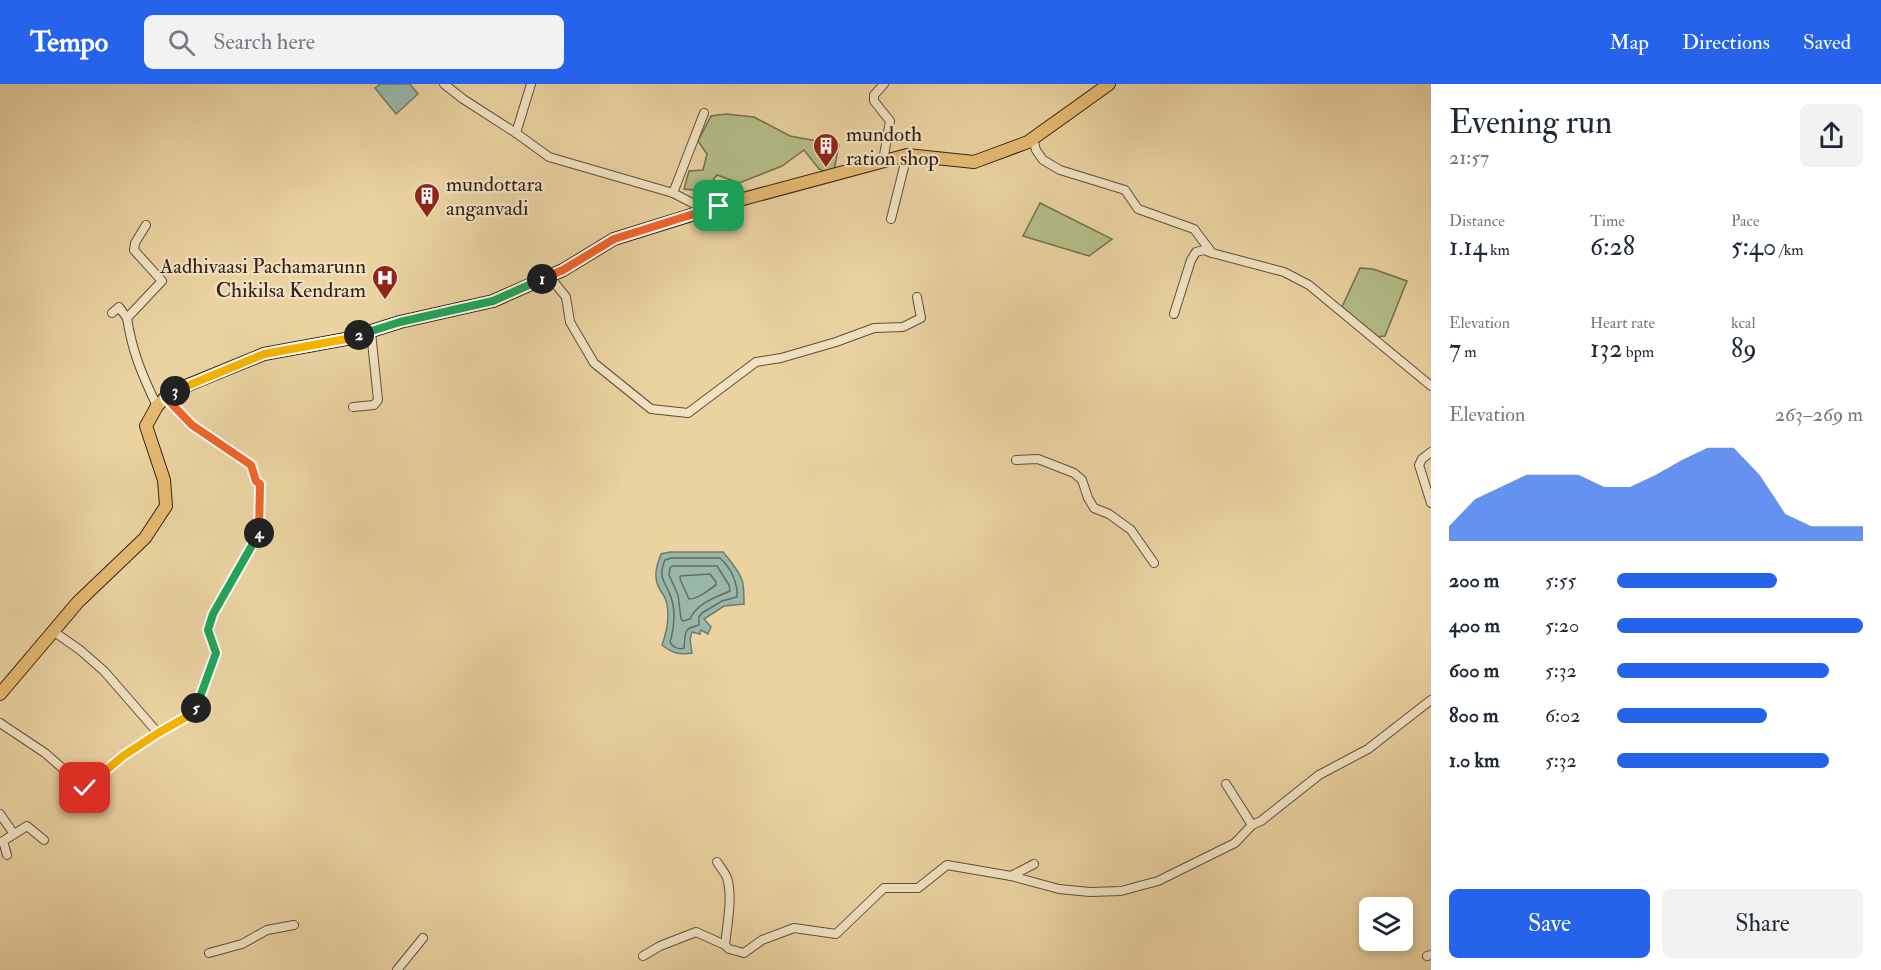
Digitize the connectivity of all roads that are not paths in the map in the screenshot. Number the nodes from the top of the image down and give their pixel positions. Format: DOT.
graph roads {
  1 [pos="444,84"];
  2 [pos="531,84"];
  3 [pos="884,84"];
  4 [pos="1109,84"];
  5 [pos="704,112"];
  6 [pos="516,133"];
  7 [pos="1033,139"];
  8 [pos="907,155"];
  9 [pos="883,161"];
  10 [pos="673,193"];
  11 [pos="706,210"];
  12 [pos="891,219"];
  13 [pos="146,225"];
  14 [pos="1212,253"];
  15 [pos="549,276"];
  16 [pos="917,297"];
  17 [pos="112,313"];
  18 [pos="1174,314"];
  19 [pos="127,318"];
  20 [pos="371,332"];
  21 [pos="1431,386"];
  22 [pos="161,402"];
  23 [pos="353,407"];
  24 [pos="1431,452"];
  25 [pos="1016,460"];
  26 [pos="1431,503"];
  27 [pos="1154,563"];
  28 [pos="53,631"];
  29 [pos="0,694"];
  30 [pos="1431,700"];
  31 [pos="0,723"];
  32 [pos="158,733"];
  33 [pos="1226,784"];
  34 [pos="0,814"];
  35 [pos="1252,825"];
  36 [pos="14,834"];
  37 [pos="44,840"];
  38 [pos="7,855"];
  39 [pos="717,862"];
  40 [pos="1034,864"];
  41 [pos="1011,876"];
  42 [pos="294,925"];
  43 [pos="423,938"];
  44 [pos="725,945"];
  45 [pos="209,953"];
  46 [pos="643,956"];
  47 [pos="397,970"];
  1 -- 6 [label="street"];
  2 -- 6 [label="street"];
  3 -- 9 [label="street"];
  4 -- 7 [label="main road"];
  5 -- 10 [label="street"];
  6 -- 10 [label="street"];
  7 -- 8 [label="main road"];
  7 -- 14 [label="street"];
  8 -- 9 [label="main road"];
  8 -- 12 [label="street"];
  9 -- 11 [label="main road"];
  10 -- 11 [label="street"];
  11 -- 15 [label="main road"];
  13 -- 19 [label="street"];
  14 -- 18 [label="street"];
  14 -- 21 [label="street"];
  15 -- 16 [label="street"];
  15 -- 20 [label="main road"];
  17 -- 19 [label="street"];
  19 -- 22 [label="street"];
  20 -- 22 [label="main road"];
  20 -- 23 [label="street"];
  22 -- 28 [label="main road"];
  22 -- 32 [label="street"];
  24 -- 26 [label="street"];
  25 -- 27 [label="street"];
  28 -- 29 [label="main road"];
  28 -- 32 [label="street"];
  30 -- 35 [label="street"];
  31 -- 32 [label="street"];
  33 -- 35 [label="street"];
  34 -- 36 [label="street"];
  35 -- 41 [label="street"];
  36 -- 37 [label="street"];
  36 -- 38 [label="street"];
  39 -- 44 [label="street"];
  40 -- 41 [label="street"];
  41 -- 44 [label="street"];
  42 -- 45 [label="street"];
  43 -- 47 [label="street"];
  44 -- 46 [label="street"];
}
